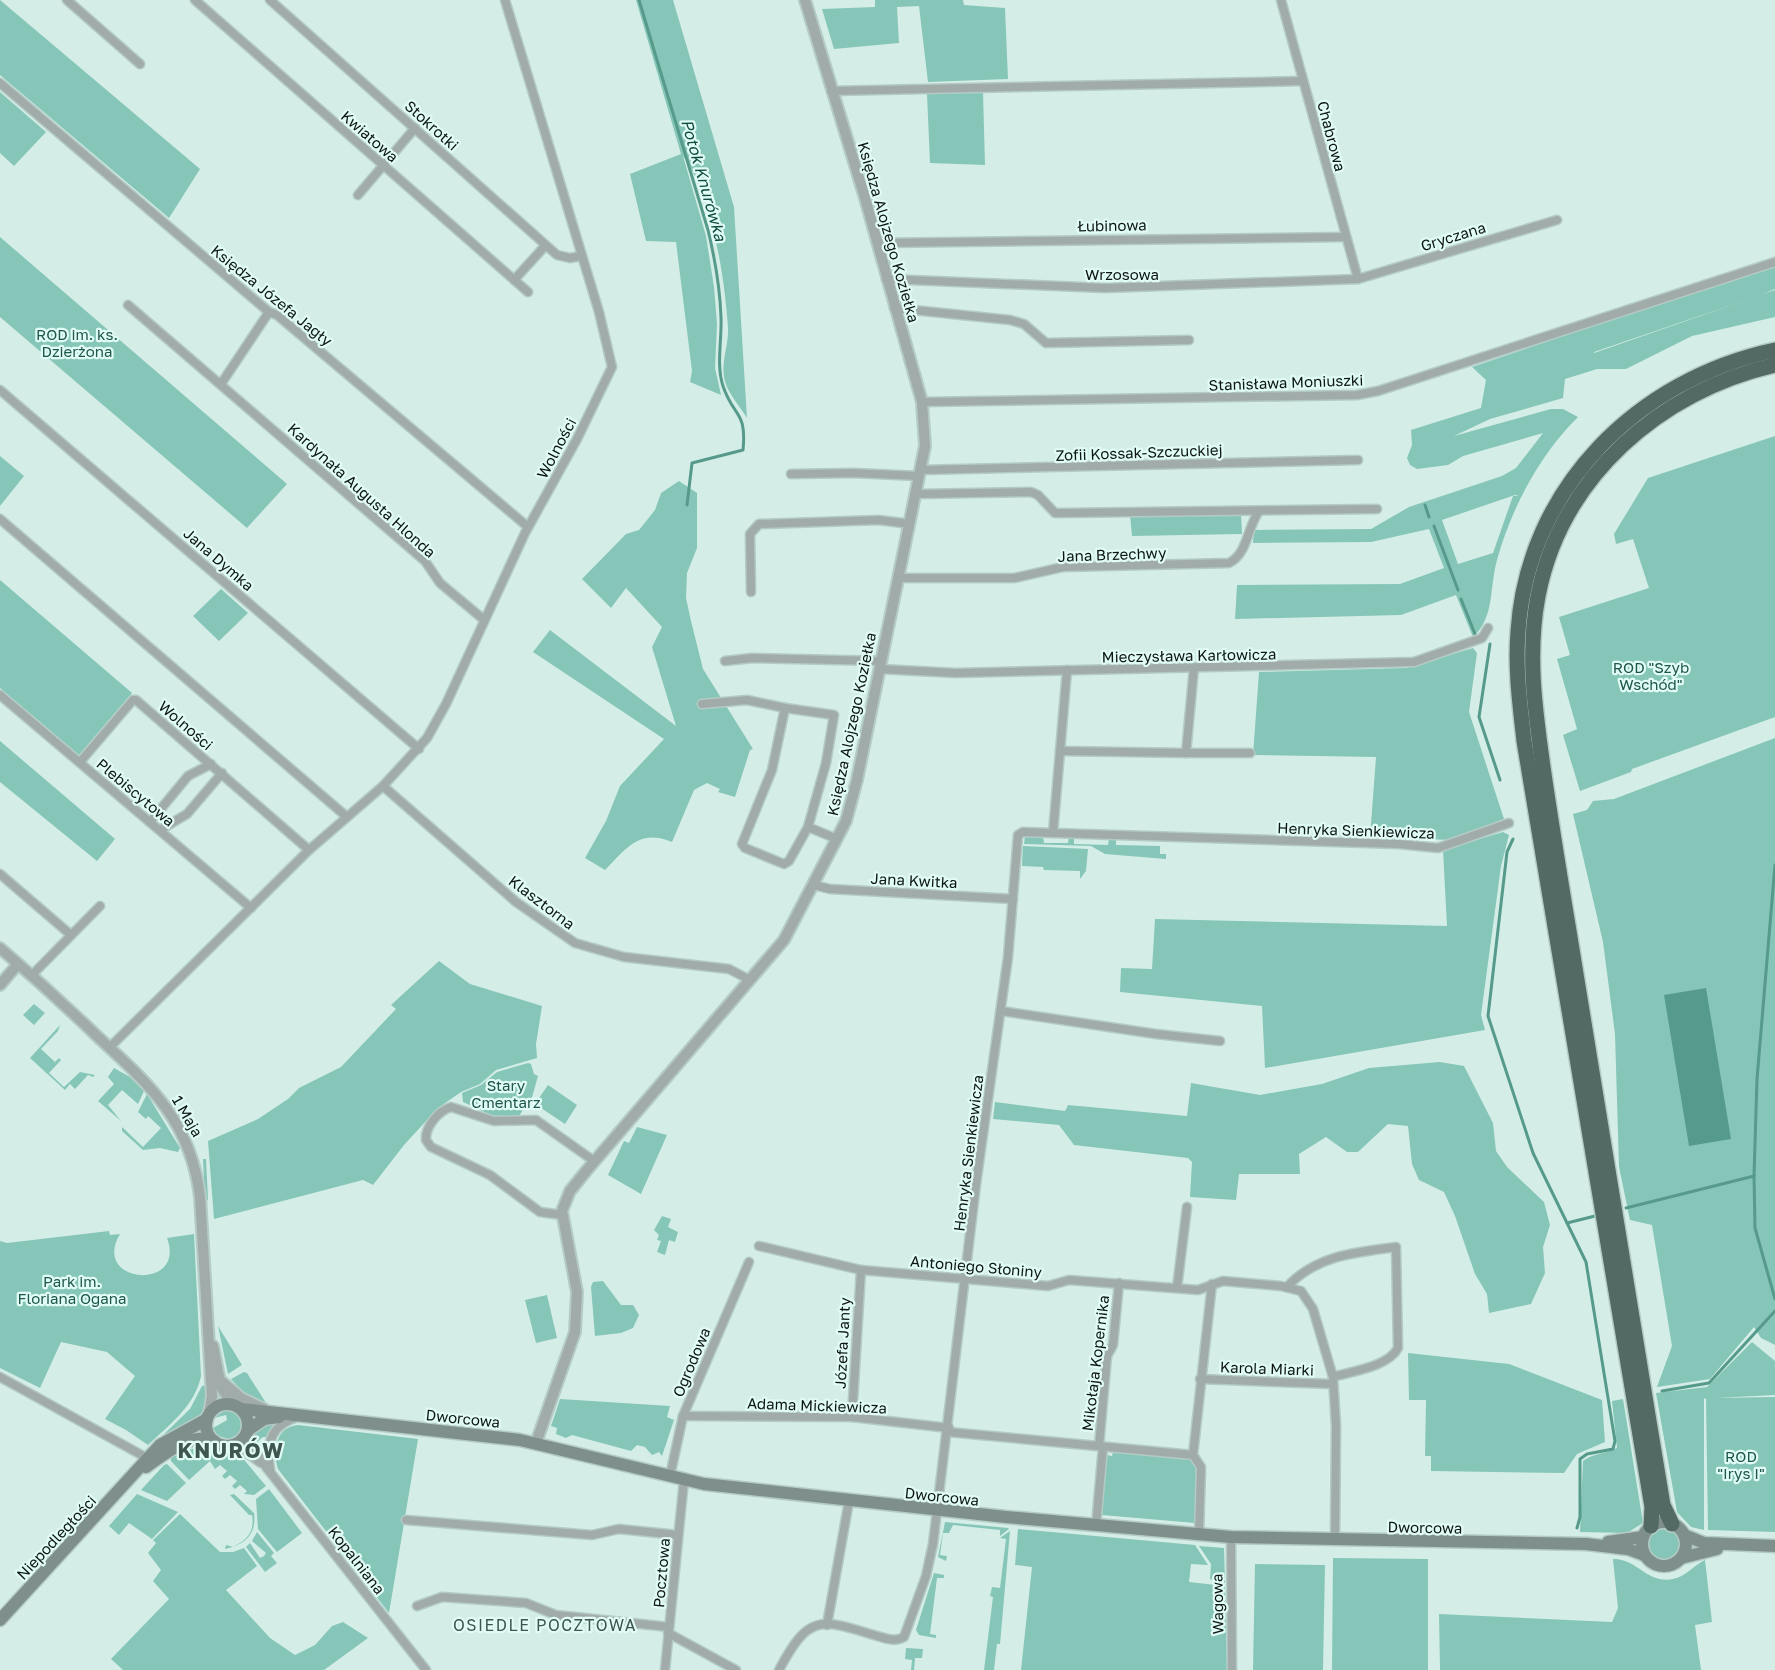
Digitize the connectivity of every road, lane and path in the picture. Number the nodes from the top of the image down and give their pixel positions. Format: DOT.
graph roads {
  1 [pos="67,0"];
  2 [pos="195,0"];
  3 [pos="270,0"];
  4 [pos="505,0"];
  5 [pos="805,0"];
  6 [pos="1281,0"];
  7 [pos="140,64"];
  8 [pos="1303,81"];
  9 [pos="0,82"];
  10 [pos="831,91"];
  11 [pos="415,128"];
  12 [pos="383,165"];
  13 [pos="358,195"];
  14 [pos="1557,220"];
  15 [pos="1346,237"];
  16 [pos="877,243"];
  17 [pos="545,246"];
  18 [pos="581,256"];
  19 [pos="1775,262"];
  20 [pos="886,279"];
  21 [pos="1358,279"];
  22 [pos="514,280"];
  23 [pos="528,292"];
  24 [pos="128,305"];
  25 [pos="894,308"];
  26 [pos="268,312"];
  27 [pos="1189,339"];
  28 [pos="1775,350"];
  29 [pos="1775,365"];
  30 [pos="221,384"];
  31 [pos="0,390"];
  32 [pos="922,402"];
  33 [pos="1358,460"];
  34 [pos="920,473"];
  35 [pos="791,474"];
  36 [pos="916,494"];
  37 [pos="1377,509"];
  38 [pos="1259,511"];
  39 [pos="0,519"];
  40 [pos="910,524"];
  41 [pos="528,527"];
  42 [pos="898,578"];
  43 [pos="751,592"];
  44 [pos="483,619"];
  45 [pos="1488,628"];
  46 [pos="725,661"];
  47 [pos="880,665"];
  48 [pos="1194,668"];
  49 [pos="1067,670"];
  50 [pos="1,697"];
  51 [pos="702,704"];
  52 [pos="785,708"];
  53 [pos="419,749"];
  54 [pos="1060,751"];
  55 [pos="1186,753"];
  56 [pos="1250,753"];
  57 [pos="80,762"];
  58 [pos="211,764"];
  59 [pos="222,773"];
  60 [pos="383,786"];
  61 [pos="347,817"];
  62 [pos="150,822"];
  63 [pos="1509,823"];
  64 [pos="808,827"];
  65 [pos="160,830"];
  66 [pos="1053,833"];
  67 [pos="837,840"];
  68 [pos="309,850"];
  69 [pos="0,874"];
  70 [pos="814,885"];
  71 [pos="1013,899"];
  72 [pos="100,906"];
  73 [pos="251,908"];
  74 [pos="71,935"];
  75 [pos="0,948"];
  76 [pos="18,964"];
  77 [pos="32,975"];
  78 [pos="750,980"];
  79 [pos="0,985"];
  80 [pos="1001,1011"];
  81 [pos="1220,1041"];
  82 [pos="110,1047"];
  83 [pos="594,1161"];
  84 [pos="1187,1207"];
  85 [pos="562,1215"];
  86 [pos="759,1246"];
  87 [pos="749,1262"];
  88 [pos="861,1270"];
  89 [pos="966,1278"];
  90 [pos="1119,1283"];
  91 [pos="1212,1284"];
  92 [pos="1287,1287"];
  93 [pos="1177,1288"];
  94 [pos="208,1326"];
  95 [pos="0,1377"];
  96 [pos="219,1379"];
  97 [pos="1200,1379"];
  98 [pos="1333,1380"];
  99 [pos="237,1407"];
  100 [pos="270,1412"];
  101 [pos="208,1416"];
  102 [pos="301,1416"];
  103 [pos="683,1416"];
  104 [pos="852,1417"];
  105 [pos="248,1430"];
  106 [pos="949,1430"];
  107 [pos="214,1441"];
  108 [pos="537,1443"];
  109 [pos="230,1446"];
  110 [pos="1101,1446"];
  111 [pos="1193,1455"];
  112 [pos="147,1458"];
  113 [pos="268,1469"];
  114 [pos="135,1475"];
  115 [pos="670,1476"];
  116 [pos="684,1480"];
  117 [pos="849,1501"];
  118 [pos="937,1510"];
  119 [pos="406,1520"];
  120 [pos="1672,1524"];
  121 [pos="1096,1526"];
  122 [pos="1647,1532"];
  123 [pos="1199,1534"];
  124 [pos="678,1535"];
  125 [pos="1684,1535"];
  126 [pos="1231,1537"];
  127 [pos="1335,1540"];
  128 [pos="1586,1544"];
  129 [pos="1737,1546"];
  130 [pos="1775,1546"];
  131 [pos="1644,1555"];
  132 [pos="1681,1558"];
  133 [pos="417,1606"];
  134 [pos="0,1620"];
  135 [pos="827,1625"];
  136 [pos="669,1630"];
  137 [pos="426,1670"];
  138 [pos="665,1670"];
  139 [pos="736,1670"];
  140 [pos="779,1670"];
  141 [pos="1232,1670"];
  1 -- 7 [label="street"];
  2 -- 12 [label="street, Kwiatowa"];
  3 -- 11 [label="street, Stokrotki"];
  4 -- 18 [label="street, Wolności"];
  5 -- 10 [label="street, Księdza Alojzego Koziełka"];
  6 -- 8 [label="street, Chabrowa"];
  8 -- 10 [label="street"];
  8 -- 15 [label="street, Chabrowa"];
  9 -- 26 [label="street, Księdza Józefa Jagły"];
  10 -- 16 [label="street, Księdza Alojzego Koziełka"];
  11 -- 12 [label="street"];
  11 -- 17 [label="street, Stokrotki"];
  12 -- 13 [label="street"];
  12 -- 22 [label="street, Kwiatowa"];
  14 -- 21 [label="street, Gryczana"];
  15 -- 16 [label="street, Łubinowa"];
  15 -- 21 [label="street, Chabrowa"];
  16 -- 20 [label="street, Księdza Alojzego Koziełka"];
  17 -- 18 [label="street, Stokrotki"];
  17 -- 22 [label="street"];
  18 -- 41 [label="street, Wolności"];
  19 -- 32 [label="street, Stanisława Moniuszki"];
  20 -- 21 [label="street, Wrzosowa"];
  20 -- 25 [label="street, Księdza Alojzego Koziełka"];
  22 -- 23 [label="street, Kwiatowa"];
  24 -- 30 [label="street, Kardynała Augusta Hlonda"];
  25 -- 27 [label="street"];
  25 -- 32 [label="street, Księdza Alojzego Koziełka"];
  26 -- 30 [label="street"];
  26 -- 41 [label="street, Księdza Józefa Jagły"];
  28 -- 122 [label="highway"];
  29 -- 120 [label="highway"];
  30 -- 44 [label="street, Kardynała Augusta Hlonda"];
  31 -- 53 [label="street, Jana Dymka"];
  32 -- 34 [label="street, Księdza Alojzego Koziełka"];
  33 -- 34 [label="street, Zofii Kossak-Szczuckiej"];
  34 -- 35 [label="street, Zofii Kossak-Szczuckiej"];
  34 -- 36 [label="street, Księdza Alojzego Koziełka"];
  36 -- 38 [label="street"];
  36 -- 40 [label="street, Księdza Alojzego Koziełka"];
  37 -- 38 [label="street"];
  38 -- 42 [label="street, Jana Brzechwy"];
  39 -- 61 [label="street"];
  40 -- 42 [label="street, Księdza Alojzego Koziełka"];
  40 -- 43 [label="street"];
  41 -- 44 [label="street, Wolności"];
  42 -- 47 [label="street, Księdza Alojzego Koziełka"];
  44 -- 53 [label="street, Wolności"];
  45 -- 48 [label="street, Mieczysława Karłowicza"];
  46 -- 47 [label="street, Mieczysława Karłowicza"];
  47 -- 49 [label="street, Mieczysława Karłowicza"];
  47 -- 67 [label="street, Księdza Alojzego Koziełka"];
  48 -- 49 [label="street, Mieczysława Karłowicza"];
  48 -- 55 [label="street"];
  49 -- 54 [label="street"];
  50 -- 57 [label="street, Plebiscytowa"];
  51 -- 52 [label="street"];
  52 -- 64 [label="street"];
  52 -- 64 [label="street"];
  53 -- 60 [label="street, Wolności"];
  54 -- 55 [label="street"];
  54 -- 66 [label="street"];
  55 -- 56 [label="street"];
  57 -- 58 [label="street, Wolności"];
  57 -- 62 [label="street, Plebiscytowa"];
  58 -- 59 [label="street, Wolności"];
  58 -- 62 [label="street"];
  59 -- 65 [label="street"];
  59 -- 68 [label="street, Wolności"];
  60 -- 61 [label="street, Wolności"];
  60 -- 78 [label="street, Klasztorna"];
  61 -- 68 [label="street, Wolności"];
  62 -- 65 [label="street, Plebiscytowa"];
  63 -- 66 [label="street, Henryka Sienkiewicza"];
  64 -- 67 [label="street"];
  65 -- 73 [label="street, Plebiscytowa"];
  66 -- 71 [label="street, Henryka Sienkiewicza"];
  67 -- 70 [label="street, Księdza Alojzego Koziełka"];
  68 -- 73 [label="street, Wolności"];
  69 -- 74 [label="street"];
  70 -- 71 [label="street, Jana Kwitka"];
  70 -- 78 [label="street, Księdza Alojzego Koziełka"];
  71 -- 80 [label="street, Henryka Sienkiewicza"];
  72 -- 74 [label="street"];
  73 -- 82 [label="street, Wolności"];
  74 -- 77 [label="street"];
  75 -- 76 [label="street, 1 Maja"];
  76 -- 77 [label="street, 1 Maja"];
  76 -- 79 [label="street"];
  77 -- 82 [label="street, 1 Maja"];
  78 -- 83 [label="street, Księdza Alojzego Koziełka"];
  80 -- 81 [label="street"];
  80 -- 89 [label="street, Henryka Sienkiewicza"];
  82 -- 94 [label="street, 1 Maja"];
  83 -- 85 [label="street, Księdza Alojzego Koziełka"];
  83 -- 85 [label="street"];
  84 -- 93 [label="street"];
  85 -- 108 [label="street"];
  86 -- 88 [label="street, Antoniego Słoniny"];
  87 -- 103 [label="street, Ogrodowa"];
  88 -- 89 [label="street, Antoniego Słoniny"];
  88 -- 104 [label="street, Józefa Janty"];
  89 -- 90 [label="street, Antoniego Słoniny"];
  89 -- 106 [label="street, Henryka Sienkiewicza"];
  90 -- 93 [label="street, Antoniego Słoniny"];
  90 -- 110 [label="street, Mikołaja Kopernika"];
  91 -- 92 [label="street, Antoniego Słoniny"];
  91 -- 93 [label="street, Antoniego Słoniny"];
  91 -- 97 [label="street"];
  92 -- 98 [label="street"];
  92 -- 98 [label="street, Karola Miarki"];
  94 -- 96 [label="street, 1 Maja"];
  94 -- 101 [label="street, 1 Maja"];
  95 -- 112 [label="street"];
  96 -- 99 [label="street, 1 Maja"];
  96 -- 100 [label="street"];
  97 -- 98 [label="street, Karola Miarki"];
  97 -- 111 [label="street"];
  98 -- 127 [label="street"];
  99 -- 100 [label="main road, Dworcowa"];
  99 -- 101 [label="main road"];
  99 -- 105 [label="main road"];
  100 -- 102 [label="main road, Dworcowa"];
  101 -- 107 [label="main road"];
  101 -- 112 [label="main road, Niepodległości"];
  102 -- 105 [label="main road, Dworcowa"];
  102 -- 108 [label="main road, Dworcowa"];
  102 -- 113 [label="street"];
  103 -- 104 [label="street, Adama Mickiewicza"];
  103 -- 115 [label="street, Ogrodowa"];
  104 -- 106 [label="street, Adama Mickiewicza"];
  105 -- 109 [label="main road"];
  105 -- 113 [label="street, Kopalniana"];
  106 -- 110 [label="street, Adama Mickiewicza"];
  106 -- 118 [label="street, Henryka Sienkiewicza"];
  107 -- 109 [label="main road"];
  107 -- 114 [label="main road, Niepodległości"];
  108 -- 115 [label="main road, Dworcowa"];
  109 -- 113 [label="street, Kopalniana"];
  110 -- 111 [label="street, Adama Mickiewicza"];
  110 -- 121 [label="street, Mikołaja Kopernika"];
  111 -- 123 [label="street"];
  112 -- 114 [label="main road, Niepodległości"];
  113 -- 137 [label="street, Kopalniana"];
  114 -- 134 [label="main road, Niepodległości"];
  115 -- 116 [label="main road, Dworcowa"];
  116 -- 117 [label="main road, Dworcowa"];
  116 -- 124 [label="street, Pocztowa"];
  117 -- 118 [label="main road, Dworcowa"];
  117 -- 135 [label="street"];
  118 -- 121 [label="main road, Dworcowa"];
  118 -- 135 [label="street, Henryka Sienkiewicza"];
  119 -- 124 [label="street"];
  120 -- 122 [label="main road"];
  120 -- 125 [label="main road"];
  121 -- 123 [label="main road, Dworcowa"];
  122 -- 128 [label="main road, Dworcowa"];
  122 -- 131 [label="main road"];
  123 -- 126 [label="main road, Dworcowa"];
  124 -- 136 [label="street, Pocztowa"];
  125 -- 129 [label="main road"];
  125 -- 132 [label="main road"];
  126 -- 127 [label="main road, Dworcowa"];
  126 -- 141 [label="street, Wagowa"];
  127 -- 128 [label="main road, Dworcowa"];
  128 -- 131 [label="main road, Dworcowa"];
  129 -- 130 [label="main road"];
  129 -- 132 [label="main road"];
  131 -- 132 [label="main road"];
  133 -- 136 [label="street"];
  135 -- 140 [label="street"];
  136 -- 138 [label="street, Pocztowa"];
  136 -- 139 [label="street"];
}
